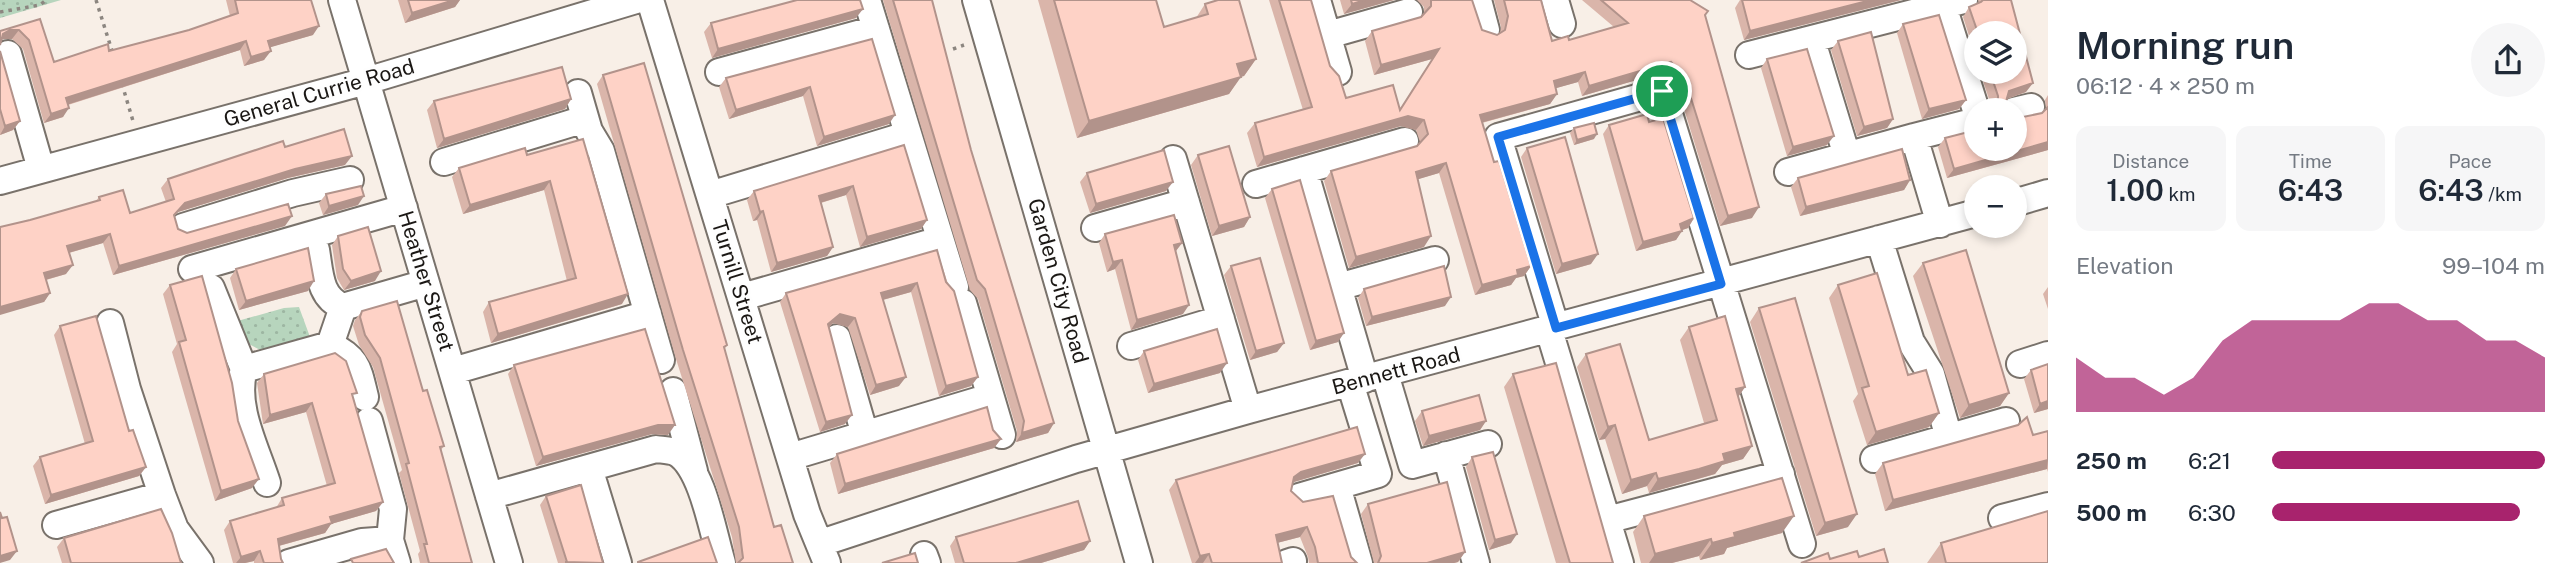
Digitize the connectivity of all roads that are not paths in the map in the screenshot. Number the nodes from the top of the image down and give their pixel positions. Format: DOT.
graph roads {
  1 [pos="342,0"];
  2 [pos="636,0"];
  3 [pos="650,0"];
  4 [pos="867,0"];
  5 [pos="976,0"];
  6 [pos="1317,0"];
  7 [pos="1478,0"];
  8 [pos="1953,3"];
  9 [pos="1409,12"];
  10 [pos="876,29"];
  11 [pos="1486,30"];
  12 [pos="1328,35"];
  13 [pos="1812,41"];
  14 [pos="8,54"];
  15 [pos="1749,55"];
  16 [pos="719,72"];
  17 [pos="1338,72"];
  18 [pos="366,81"];
  19 [pos="578,93"];
  20 [pos="1973,98"];
  21 [pos="585,119"];
  22 [pos="1964,124"];
  23 [pos="907,135"];
  24 [pos="1914,137"];
  25 [pos="1405,141"];
  26 [pos="1847,156"];
  27 [pos="1173,159"];
  28 [pos="444,162"];
  29 [pos="41,169"];
  30 [pos="1304,170"];
  31 [pos="1788,172"];
  32 [pos="350,180"];
  33 [pos="0,181"];
  34 [pos="1256,184"];
  35 [pos="293,193"];
  36 [pos="2048,193"];
  37 [pos="710,195"];
  38 [pos="2027,199"];
  39 [pos="1186,202"];
  40 [pos="404,208"];
  41 [pos="1964,217"];
  42 [pos="1940,223"];
  43 [pos="183,227"];
  44 [pos="1095,229"];
  45 [pos="1879,239"];
  46 [pos="940,240"];
  47 [pos="310,243"];
  48 [pos="1435,260"];
  49 [pos="192,269"];
  50 [pos="426,283"];
  51 [pos="1721,284"];
  52 [pos="1338,287"];
  53 [pos="211,288"];
  54 [pos="742,297"];
  55 [pos="343,307"];
  56 [pos="648,314"];
  57 [pos="1221,319"];
  58 [pos="110,323"];
  59 [pos="1553,329"];
  60 [pos="837,338"];
  61 [pos="330,345"];
  62 [pos="1131,346"];
  63 [pos="2048,355"];
  64 [pos="661,360"];
  65 [pos="2020,364"];
  66 [pos="244,369"];
  67 [pos="453,371"];
  68 [pos="1366,379"];
  69 [pos="673,391"];
  70 [pos="990,397"];
  71 [pos="1248,410"];
  72 [pos="2006,421"];
  73 [pos="865,435"];
  74 [pos="1002,435"];
  75 [pos="1949,438"];
  76 [pos="1488,444"];
  77 [pos="1108,450"];
  78 [pos="1446,455"];
  79 [pos="790,457"];
  80 [pos="1874,459"];
  81 [pos="589,468"];
  82 [pos="1781,474"];
  83 [pos="695,475"];
  84 [pos="267,483"];
  85 [pos="1337,486"];
  86 [pos="162,495"];
  87 [pos="489,496"];
  88 [pos="1299,497"];
  89 [pos="2048,506"];
  90 [pos="2002,519"];
  91 [pos="1607,520"];
  92 [pos="56,525"];
  93 [pos="1802,544"];
  94 [pos="393,552"];
  95 [pos="824,553"];
  96 [pos="200,563"];
  97 [pos="289,563"];
  98 [pos="509,563"];
  99 [pos="618,563"];
  100 [pos="722,563"];
  101 [pos="1139,563"];
  102 [pos="1359,563"];
  103 [pos="1476,563"];
  104 [pos="1620,563"];
  1 -- 18 [label="street, Heather Street"];
  2 -- 18 [label="street, General Currie Road"];
  3 -- 37 [label="street, Turnill Street"];
  4 -- 10 [label="street"];
  5 -- 77 [label="street, Garden City Road"];
  6 -- 12 [label="street"];
  7 -- 11 [label="street"];
  8 -- 13 [label="street"];
  8 -- 20 [label="street"];
  9 -- 12 [label="street"];
  10 -- 16 [label="street"];
  10 -- 23 [label="street"];
  12 -- 17 [label="street"];
  13 -- 15 [label="street"];
  13 -- 26 [label="street"];
  14 -- 29 [label="street"];
  18 -- 29 [label="street, General Currie Road"];
  18 -- 40 [label="street, Heather Street"];
  19 -- 21 [label="street"];
  21 -- 28 [label="street"];
  21 -- 56 [label="street"];
  22 -- 24 [label="street"];
  23 -- 37 [label="street"];
  23 -- 46 [label="street"];
  24 -- 26 [label="street"];
  24 -- 42 [label="street"];
  25 -- 30 [label="street"];
  26 -- 31 [label="street"];
  27 -- 39 [label="street"];
  29 -- 33 [label="street, General Currie Road"];
  30 -- 34 [label="street"];
  30 -- 52 [label="street"];
  32 -- 35 [label="street"];
  35 -- 43 [label="street"];
  35 -- 47 [label="street"];
  36 -- 38 [label="street"];
  37 -- 54 [label="street, Turnill Street"];
  39 -- 44 [label="street"];
  39 -- 57 [label="street"];
  40 -- 47 [label="street"];
  40 -- 50 [label="street, Heather Street"];
  41 -- 42 [label="street, Bennett Road"];
  42 -- 45 [label="street, Bennett Road"];
  45 -- 51 [label="street, Bennett Road"];
  45 -- 75 [label="street"];
  46 -- 54 [label="street"];
  46 -- 70 [label="street"];
  47 -- 49 [label="street"];
  47 -- 55 [label="street"];
  48 -- 52 [label="street"];
  50 -- 55 [label="street"];
  50 -- 67 [label="street, Heather Street"];
  51 -- 59 [label="street, Bennett Road"];
  51 -- 59 [label="street"];
  51 -- 82 [label="street"];
  52 -- 68 [label="street"];
  53 -- 66 [label="street"];
  54 -- 79 [label="street, Turnill Street"];
  55 -- 61 [label="street"];
  56 -- 64 [label="street"];
  56 -- 67 [label="street"];
  57 -- 62 [label="street"];
  57 -- 71 [label="street"];
  58 -- 86 [label="street"];
  59 -- 68 [label="street, Bennett Road"];
  59 -- 91 [label="street"];
  60 -- 73 [label="street"];
  61 -- 66 [label="street"];
  61 -- 94 [label="street"];
  63 -- 65 [label="street"];
  66 -- 84 [label="street"];
  67 -- 87 [label="street, Heather Street"];
  68 -- 71 [label="street, Bennett Road"];
  68 -- 78 [label="street"];
  68 -- 85 [label="street"];
  69 -- 83 [label="street"];
  70 -- 73 [label="street"];
  70 -- 74 [label="street"];
  71 -- 77 [label="street, Bennett Road"];
  72 -- 75 [label="street"];
  73 -- 79 [label="street"];
  75 -- 80 [label="street"];
  76 -- 78 [label="street"];
  77 -- 95 [label="street, Bennett Road"];
  77 -- 101 [label="street, Garden City Road"];
  78 -- 103 [label="street"];
  79 -- 95 [label="street, Turnill Street"];
  81 -- 83 [label="street"];
  81 -- 87 [label="street"];
  81 -- 99 [label="street"];
  82 -- 91 [label="street"];
  82 -- 93 [label="street"];
  83 -- 100 [label="street"];
  85 -- 88 [label="street"];
  85 -- 102 [label="street"];
  86 -- 92 [label="street"];
  86 -- 96 [label="street"];
  87 -- 98 [label="street, Heather Street"];
  89 -- 90 [label="street"];
  91 -- 104 [label="street"];
  94 -- 97 [label="street"];
}
